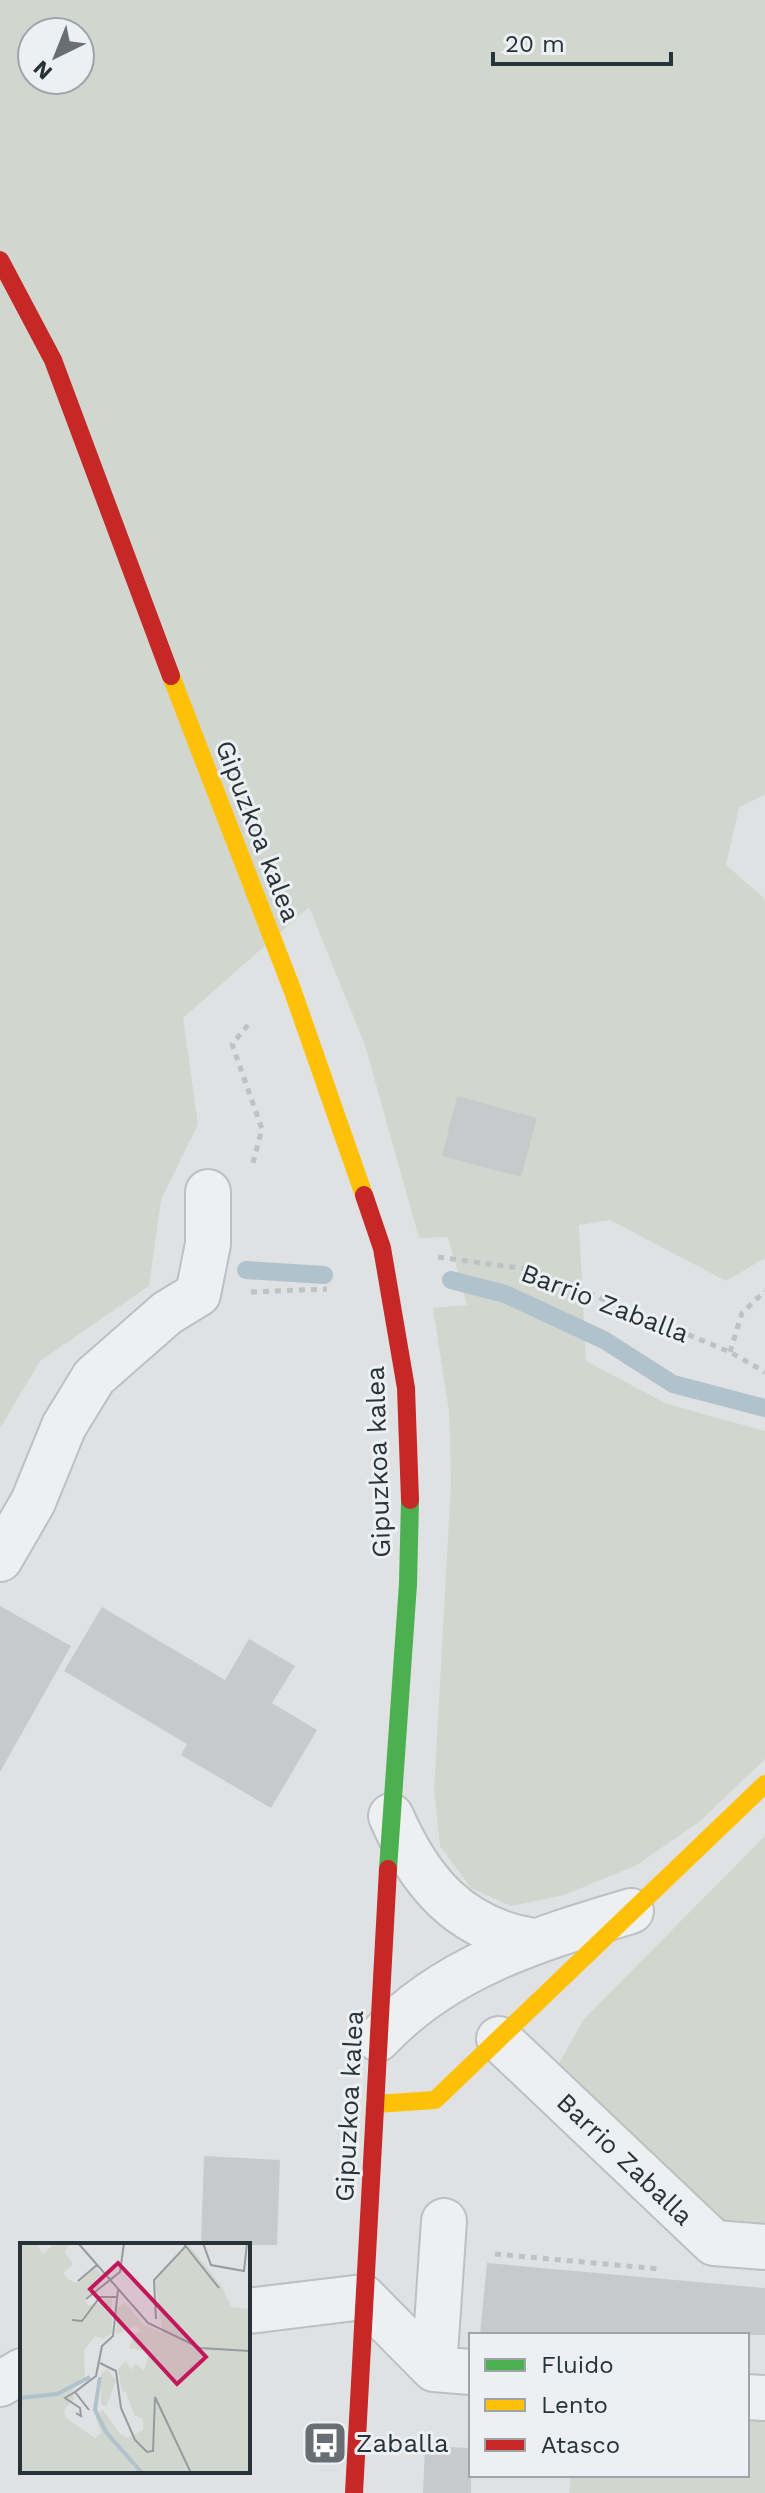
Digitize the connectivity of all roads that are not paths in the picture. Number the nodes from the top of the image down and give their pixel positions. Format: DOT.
graph roads {
  1 [pos="0,260"];
  2 [pos="208,1192"];
  3 [pos="0,1559"];
  4 [pos="765,1784"];
  5 [pos="391,1816"];
  6 [pos="631,1911"];
  7 [pos="533,1941"];
  8 [pos="378,2039"];
  9 [pos="499,2039"];
  10 [pos="376,2104"];
  11 [pos="443,2236"];
  12 [pos="765,2247"];
  13 [pos="363,2297"];
  14 [pos="250,2311"];
  15 [pos="452,2371"];
  16 [pos="20,2372"];
  17 [pos="0,2384"];
  18 [pos="354,2493"];
  1 -- 5 [label="street, Gipuzkoa kalea"];
  2 -- 3 [label="street"];
  4 -- 6 [label="street"];
  5 -- 7 [label="street"];
  5 -- 8 [label="street, Gipuzkoa kalea"];
  6 -- 7 [label="street"];
  6 -- 9 [label="street"];
  7 -- 8 [label="street"];
  8 -- 10 [label="street, Gipuzkoa kalea"];
  9 -- 10 [label="street"];
  9 -- 12 [label="street, Barrio Zaballa"];
  10 -- 13 [label="street, Gipuzkoa kalea"];
  11 -- 15 [label="street"];
  13 -- 14 [label="street"];
  13 -- 15 [label="street"];
  13 -- 18 [label="street, Gipuzkoa kalea"];
  16 -- 17 [label="street"];
}
